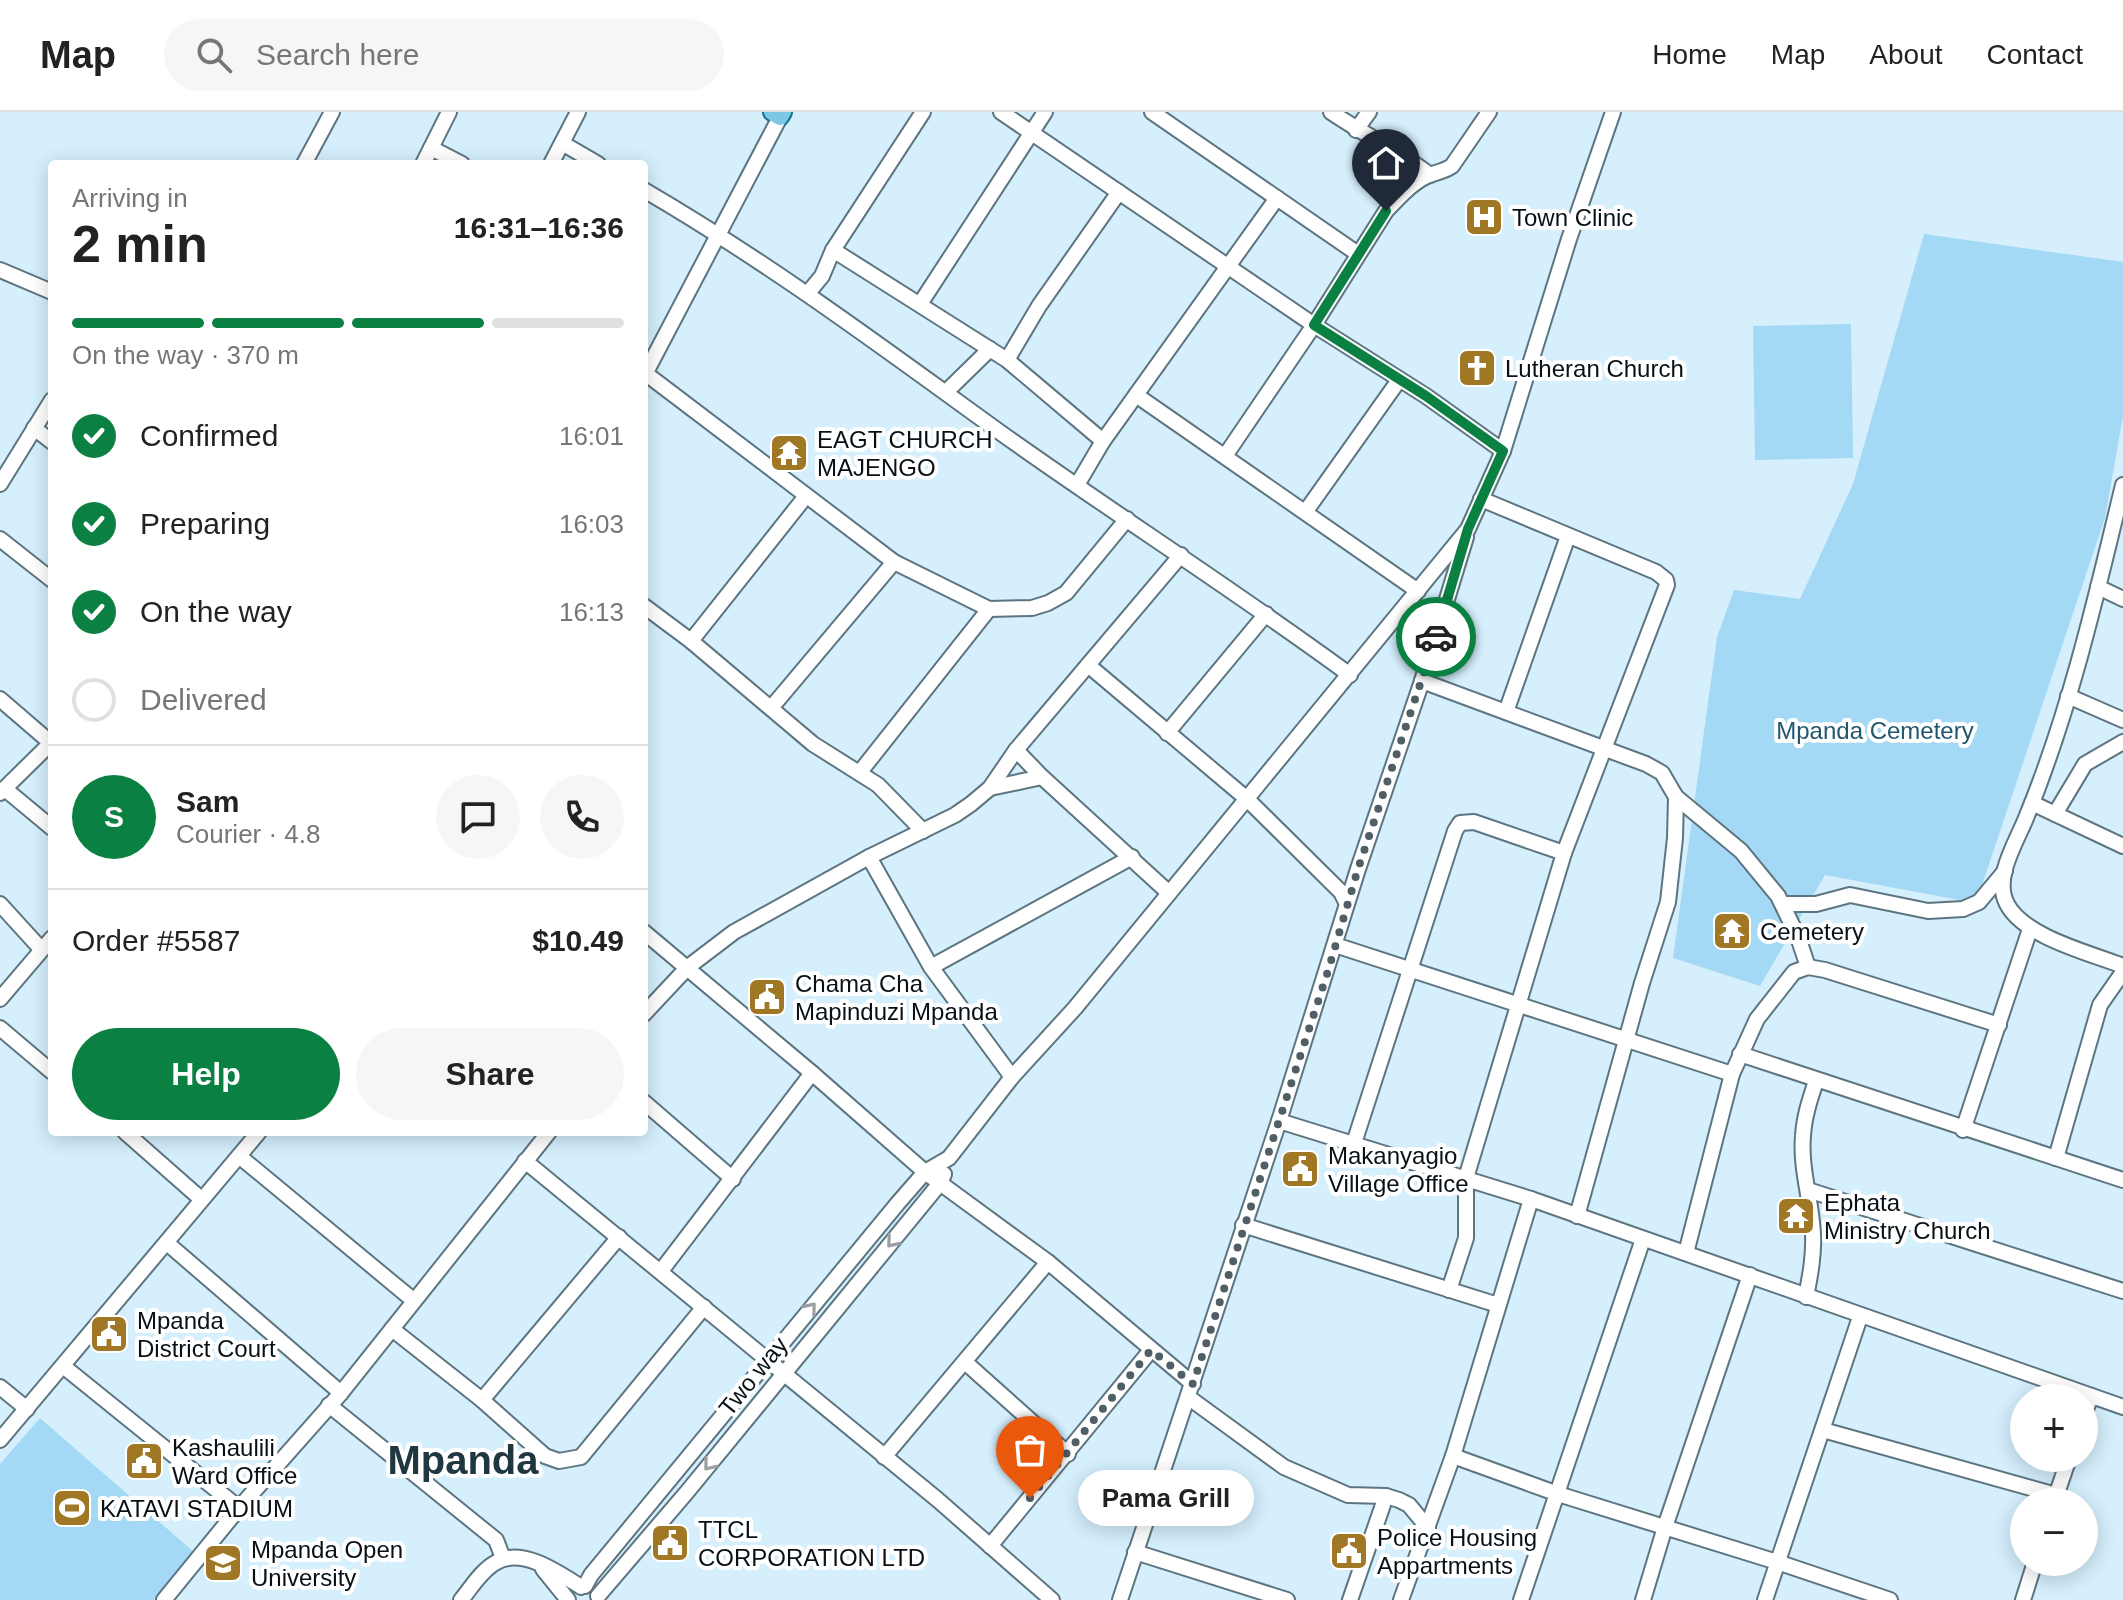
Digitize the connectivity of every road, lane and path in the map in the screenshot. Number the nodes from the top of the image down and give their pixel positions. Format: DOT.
graph roads {
  1 [pos="332,112"];
  2 [pos="449,112"];
  3 [pos="578,112"];
  4 [pos="923,112"];
  5 [pos="1001,112"];
  6 [pos="1045,112"];
  7 [pos="1152,112"];
  8 [pos="1331,112"];
  9 [pos="1369,112"];
  10 [pos="1489,112"];
  11 [pos="1613,112"];
  12 [pos="778,114"];
  13 [pos="1356,130"];
  14 [pos="1030,132"];
  15 [pos="562,143"];
  16 [pos="431,148"];
  17 [pos="306,160"];
  18 [pos="425,160"];
  19 [pos="454,160"];
  20 [pos="553,160"];
  21 [pos="591,160"];
  22 [pos="1430,175"];
  23 [pos="648,192"];
  24 [pos="1119,192"];
  25 [pos="1277,198"];
  26 [pos="718,233"];
  27 [pos="833,250"];
  28 [pos="1358,254"];
  29 [pos="1227,266"];
  30 [pos="0,270"];
  31 [pos="48,290"];
  32 [pos="808,293"];
  33 [pos="920,304"];
  34 [pos="1314,325"];
  35 [pos="990,349"];
  36 [pos="1007,360"];
  37 [pos="648,368"];
  38 [pos="648,376"];
  39 [pos="1399,380"];
  40 [pos="947,391"];
  41 [pos="1136,395"];
  42 [pos="48,406"];
  43 [pos="34,428"];
  44 [pos="48,439"];
  45 [pos="1103,441"];
  46 [pos="1503,451"];
  47 [pos="1225,456"];
  48 [pos="0,484"];
  49 [pos="1077,485"];
  50 [pos="2123,485"];
  51 [pos="806,496"];
  52 [pos="1481,499"];
  53 [pos="1306,511"];
  54 [pos="1127,519"];
  55 [pos="1468,529"];
  56 [pos="1568,536"];
  57 [pos="0,539"];
  58 [pos="1181,555"];
  59 [pos="894,562"];
  60 [pos="48,577"];
  61 [pos="2098,587"];
  62 [pos="1418,591"];
  63 [pos="2123,599"];
  64 [pos="648,609"];
  65 [pos="989,609"];
  66 [pos="1266,614"];
  67 [pos="691,641"];
  68 [pos="1088,665"];
  69 [pos="1350,675"];
  70 [pos="1422,681"];
  71 [pos="2068,696"];
  72 [pos="0,699"];
  73 [pos="771,708"];
  74 [pos="1506,712"];
  75 [pos="2123,720"];
  76 [pos="1167,733"];
  77 [pos="48,740"];
  78 [pos="2123,742"];
  79 [pos="48,746"];
  80 [pos="1602,749"];
  81 [pos="1016,750"];
  82 [pos="860,772"];
  83 [pos="1042,777"];
  84 [pos="990,788"];
  85 [pos="2,791"];
  86 [pos="1676,797"];
  87 [pos="1247,799"];
  88 [pos="2032,803"];
  89 [pos="2055,814"];
  90 [pos="48,825"];
  91 [pos="923,831"];
  92 [pos="2123,846"];
  93 [pos="1564,853"];
  94 [pos="869,857"];
  95 [pos="1132,857"];
  96 [pos="2005,871"];
  97 [pos="1169,893"];
  98 [pos="1345,900"];
  99 [pos="0,904"];
  100 [pos="1784,904"];
  101 [pos="2030,929"];
  102 [pos="648,935"];
  103 [pos="47,943"];
  104 [pos="1335,945"];
  105 [pos="2123,966"];
  106 [pos="688,967"];
  107 [pos="931,967"];
  108 [pos="1808,967"];
  109 [pos="1411,969"];
  110 [pos="2123,972"];
  111 [pos="0,999"];
  112 [pos="1519,1005"];
  113 [pos="648,1010"];
  114 [pos="1999,1025"];
  115 [pos="0,1028"];
  116 [pos="1626,1040"];
  117 [pos="1740,1054"];
  118 [pos="48,1069"];
  119 [pos="812,1073"];
  120 [pos="1732,1074"];
  121 [pos="1012,1077"];
  122 [pos="1816,1081"];
  123 [pos="648,1105"];
  124 [pos="1279,1121"];
  125 [pos="1963,1130"];
  126 [pos="131,1136"];
  127 [pos="256,1136"];
  128 [pos="546,1136"];
  129 [pos="1354,1143"];
  130 [pos="239,1156"];
  131 [pos="949,1158"];
  132 [pos="2056,1158"];
  133 [pos="525,1161"];
  134 [pos="925,1172"];
  135 [pos="1466,1178"];
  136 [pos="733,1179"];
  137 [pos="2123,1180"];
  138 [pos="941,1182"];
  139 [pos="1808,1190"];
  140 [pos="201,1199"];
  141 [pos="1531,1199"];
  142 [pos="1577,1216"];
  143 [pos="1243,1225"];
  144 [pos="619,1237"];
  145 [pos="1643,1239"];
  146 [pos="167,1243"];
  147 [pos="1686,1253"];
  148 [pos="1048,1262"];
  149 [pos="661,1271"];
  150 [pos="1750,1275"];
  151 [pos="1449,1290"];
  152 [pos="2123,1291"];
  153 [pos="1806,1297"];
  154 [pos="413,1300"];
  155 [pos="1498,1305"];
  156 [pos="704,1307"];
  157 [pos="1860,1317"];
  158 [pos="392,1329"];
  159 [pos="1151,1350"];
  160 [pos="769,1359"];
  161 [pos="965,1362"];
  162 [pos="63,1366"];
  163 [pos="784,1372"];
  164 [pos="2056,1384"];
  165 [pos="0,1387"];
  166 [pos="1191,1391"];
  167 [pos="341,1393"];
  168 [pos="2098,1398"];
  169 [pos="482,1400"];
  170 [pos="329,1405"];
  171 [pos="2123,1407"];
  172 [pos="27,1409"];
  173 [pos="1823,1430"];
  174 [pos="0,1440"];
  175 [pos="1068,1454"];
  176 [pos="1453,1456"];
  177 [pos="884,1457"];
  178 [pos="2021,1488"];
  179 [pos="1558,1494"];
  180 [pos="1386,1496"];
  181 [pos="239,1508"];
  182 [pos="1665,1527"];
  183 [pos="1428,1528"];
  184 [pos="990,1546"];
  185 [pos="1135,1552"];
  186 [pos="503,1558"];
  187 [pos="538,1562"];
  188 [pos="601,1562"];
  189 [pos="1777,1562"];
  190 [pos="564,1576"];
  191 [pos="2031,1576"];
  192 [pos="583,1586"];
  193 [pos="598,1598"];
  194 [pos="1124,1599"];
  195 [pos="164,1600"];
  196 [pos="461,1600"];
  197 [pos="570,1600"];
  198 [pos="1052,1600"];
  199 [pos="1287,1600"];
  200 [pos="1350,1600"];
  201 [pos="1401,1600"];
  202 [pos="1521,1600"];
  203 [pos="1643,1600"];
  204 [pos="1765,1600"];
  205 [pos="1890,1600"];
  206 [pos="2023,1600"];
  1 -- 17 [label="street"];
  2 -- 16 [label="street"];
  3 -- 15 [label="street"];
  4 -- 27 [label="street"];
  5 -- 14 [label="street"];
  6 -- 14 [label="street"];
  7 -- 25 [label="street"];
  8 -- 13 [label="street"];
  9 -- 13 [label="street"];
  10 -- 22 [label="street"];
  11 -- 46 [label="street"];
  12 -- 26 [label="street"];
  13 -- 22 [label="street"];
  14 -- 24 [label="street"];
  14 -- 33 [label="street"];
  15 -- 20 [label="street"];
  15 -- 21 [label="street"];
  16 -- 18 [label="street"];
  16 -- 19 [label="street"];
  22 -- 28 [label="street"];
  23 -- 26 [label="street"];
  24 -- 29 [label="street"];
  24 -- 36 [label="street"];
  25 -- 28 [label="street"];
  25 -- 29 [label="street"];
  26 -- 32 [label="street"];
  26 -- 37 [label="street"];
  27 -- 32 [label="street"];
  27 -- 33 [label="street"];
  28 -- 34 [label="street"];
  29 -- 34 [label="street"];
  29 -- 41 [label="street"];
  30 -- 31 [label="street"];
  32 -- 40 [label="street"];
  33 -- 35 [label="street"];
  34 -- 39 [label="street"];
  34 -- 47 [label="street"];
  35 -- 36 [label="street"];
  35 -- 40 [label="street"];
  36 -- 45 [label="street"];
  38 -- 51 [label="street"];
  39 -- 46 [label="street"];
  39 -- 53 [label="street"];
  40 -- 49 [label="street"];
  41 -- 45 [label="street"];
  41 -- 47 [label="street"];
  42 -- 43 [label="street"];
  43 -- 44 [label="street"];
  43 -- 48 [label="street"];
  45 -- 49 [label="street"];
  46 -- 52 [label="street"];
  47 -- 53 [label="street"];
  49 -- 54 [label="street"];
  50 -- 61 [label="street"];
  51 -- 59 [label="street"];
  51 -- 67 [label="street"];
  52 -- 55 [label="street"];
  52 -- 56 [label="street"];
  53 -- 62 [label="street"];
  54 -- 58 [label="street"];
  54 -- 65 [label="street"];
  55 -- 62 [label="street"];
  55 -- 70 [label="street"];
  56 -- 74 [label="street"];
  56 -- 80 [label="street"];
  57 -- 60 [label="street"];
  58 -- 66 [label="street"];
  58 -- 68 [label="street"];
  59 -- 65 [label="street"];
  59 -- 73 [label="street"];
  61 -- 63 [label="street"];
  61 -- 71 [label="street"];
  62 -- 69 [label="street"];
  64 -- 67 [label="street"];
  65 -- 82 [label="street"];
  66 -- 69 [label="street"];
  66 -- 76 [label="street"];
  67 -- 73 [label="street"];
  68 -- 76 [label="street"];
  68 -- 81 [label="street"];
  69 -- 87 [label="street"];
  70 -- 74 [label="street"];
  70 -- 104 [label="street"];
  71 -- 75 [label="street"];
  71 -- 88 [label="street"];
  72 -- 77 [label="street"];
  73 -- 82 [label="street"];
  74 -- 80 [label="street"];
  76 -- 87 [label="street"];
  78 -- 89 [label="street"];
  79 -- 85 [label="street"];
  80 -- 86 [label="street"];
  80 -- 93 [label="street"];
  81 -- 83 [label="street"];
  81 -- 84 [label="street"];
  82 -- 91 [label="street"];
  83 -- 84 [label="street"];
  83 -- 95 [label="street"];
  84 -- 91 [label="street"];
  85 -- 90 [label="street"];
  86 -- 100 [label="street"];
  86 -- 116 [label="street"];
  87 -- 97 [label="street"];
  87 -- 98 [label="street"];
  88 -- 89 [label="street"];
  88 -- 96 [label="street"];
  89 -- 92 [label="street"];
  91 -- 94 [label="street"];
  93 -- 109 [label="street"];
  93 -- 112 [label="street"];
  94 -- 106 [label="street"];
  94 -- 107 [label="street"];
  95 -- 97 [label="street"];
  95 -- 107 [label="street"];
  96 -- 100 [label="street"];
  96 -- 101 [label="street"];
  97 -- 121 [label="street"];
  99 -- 103 [label="street"];
  100 -- 108 [label="street"];
  101 -- 105 [label="street"];
  101 -- 114 [label="street"];
  102 -- 106 [label="street"];
  103 -- 111 [label="street"];
  104 -- 109 [label="street"];
  104 -- 124 [label="street"];
  106 -- 113 [label="street"];
  106 -- 119 [label="street"];
  107 -- 121 [label="street"];
  108 -- 114 [label="street"];
  108 -- 117 [label="street"];
  109 -- 112 [label="street"];
  109 -- 129 [label="street"];
  110 -- 132 [label="street"];
  112 -- 116 [label="street"];
  112 -- 135 [label="street"];
  114 -- 125 [label="street"];
  115 -- 118 [label="street"];
  116 -- 120 [label="street"];
  116 -- 142 [label="street"];
  117 -- 120 [label="street"];
  117 -- 122 [label="street"];
  119 -- 134 [label="street"];
  119 -- 136 [label="street"];
  120 -- 147 [label="street"];
  121 -- 131 [label="street"];
  122 -- 125 [label="street"];
  122 -- 139 [label="street"];
  123 -- 136 [label="street"];
  124 -- 129 [label="street"];
  124 -- 143 [label="street"];
  125 -- 132 [label="street"];
  126 -- 140 [label="street"];
  127 -- 130 [label="street"];
  128 -- 133 [label="street"];
  129 -- 135 [label="street"];
  130 -- 140 [label="street"];
  130 -- 154 [label="street"];
  131 -- 134 [label="street"];
  131 -- 138 [label="street"];
  132 -- 137 [label="street"];
  133 -- 144 [label="street"];
  133 -- 154 [label="street"];
  134 -- 138 [label="street"];
  160 -- 134 [label="street, one-way"];
  135 -- 141 [label="street"];
  135 -- 151 [label="street"];
  136 -- 149 [label="street"];
  138 -- 148 [label="street"];
  138 -- 163 [label="street, Two way, one-way"];
  139 -- 152 [label="street"];
  139 -- 153 [label="street"];
  140 -- 146 [label="street"];
  141 -- 142 [label="street"];
  141 -- 155 [label="street"];
  142 -- 145 [label="street"];
  143 -- 151 [label="street"];
  143 -- 166 [label="street"];
  144 -- 149 [label="street"];
  144 -- 169 [label="street"];
  145 -- 147 [label="street"];
  145 -- 179 [label="street"];
  146 -- 162 [label="street"];
  146 -- 167 [label="street"];
  147 -- 150 [label="street"];
  148 -- 159 [label="street"];
  148 -- 161 [label="street"];
  149 -- 156 [label="street"];
  150 -- 153 [label="street"];
  150 -- 182 [label="street"];
  151 -- 155 [label="street"];
  153 -- 157 [label="street"];
  154 -- 158 [label="street"];
  155 -- 176 [label="street"];
  156 -- 160 [label="street"];
  156 -- 169 [label="street"];
  157 -- 164 [label="street"];
  157 -- 173 [label="street"];
  158 -- 167 [label="street"];
  158 -- 169 [label="street"];
  159 -- 166 [label="street"];
  159 -- 175 [label="street"];
  160 -- 163 [label="street"];
  160 -- 188 [label="street"];
  161 -- 175 [label="street"];
  161 -- 177 [label="street"];
  162 -- 172 [label="street"];
  162 -- 181 [label="street"];
  163 -- 177 [label="street"];
  163 -- 193 [label="street, Two way, one-way"];
  165 -- 172 [label="street"];
  166 -- 180 [label="street"];
  166 -- 185 [label="street"];
  167 -- 170 [label="street"];
  168 -- 171 [label="street"];
  170 -- 181 [label="street"];
  170 -- 186 [label="street"];
  172 -- 174 [label="street"];
  173 -- 178 [label="street"];
  173 -- 189 [label="street"];
  175 -- 184 [label="street"];
  176 -- 179 [label="street"];
  176 -- 183 [label="street"];
  177 -- 184 [label="street"];
  179 -- 182 [label="street"];
  179 -- 202 [label="street"];
  180 -- 183 [label="street"];
  180 -- 200 [label="street"];
  181 -- 195 [label="street"];
  182 -- 189 [label="street"];
  182 -- 203 [label="street"];
  183 -- 201 [label="street"];
  184 -- 198 [label="street"];
  185 -- 194 [label="street"];
  185 -- 199 [label="street"];
  186 -- 187 [label="street"];
  186 -- 196 [label="street"];
  187 -- 190 [label="street"];
  187 -- 197 [label="street"];
  188 -- 190 [label="street"];
  188 -- 192 [label="street"];
  189 -- 204 [label="street"];
  189 -- 205 [label="street"];
  190 -- 192 [label="street"];
  191 -- 206 [label="street"];
  192 -- 193 [label="street"];
  192 -- 197 [label="street"];
}
